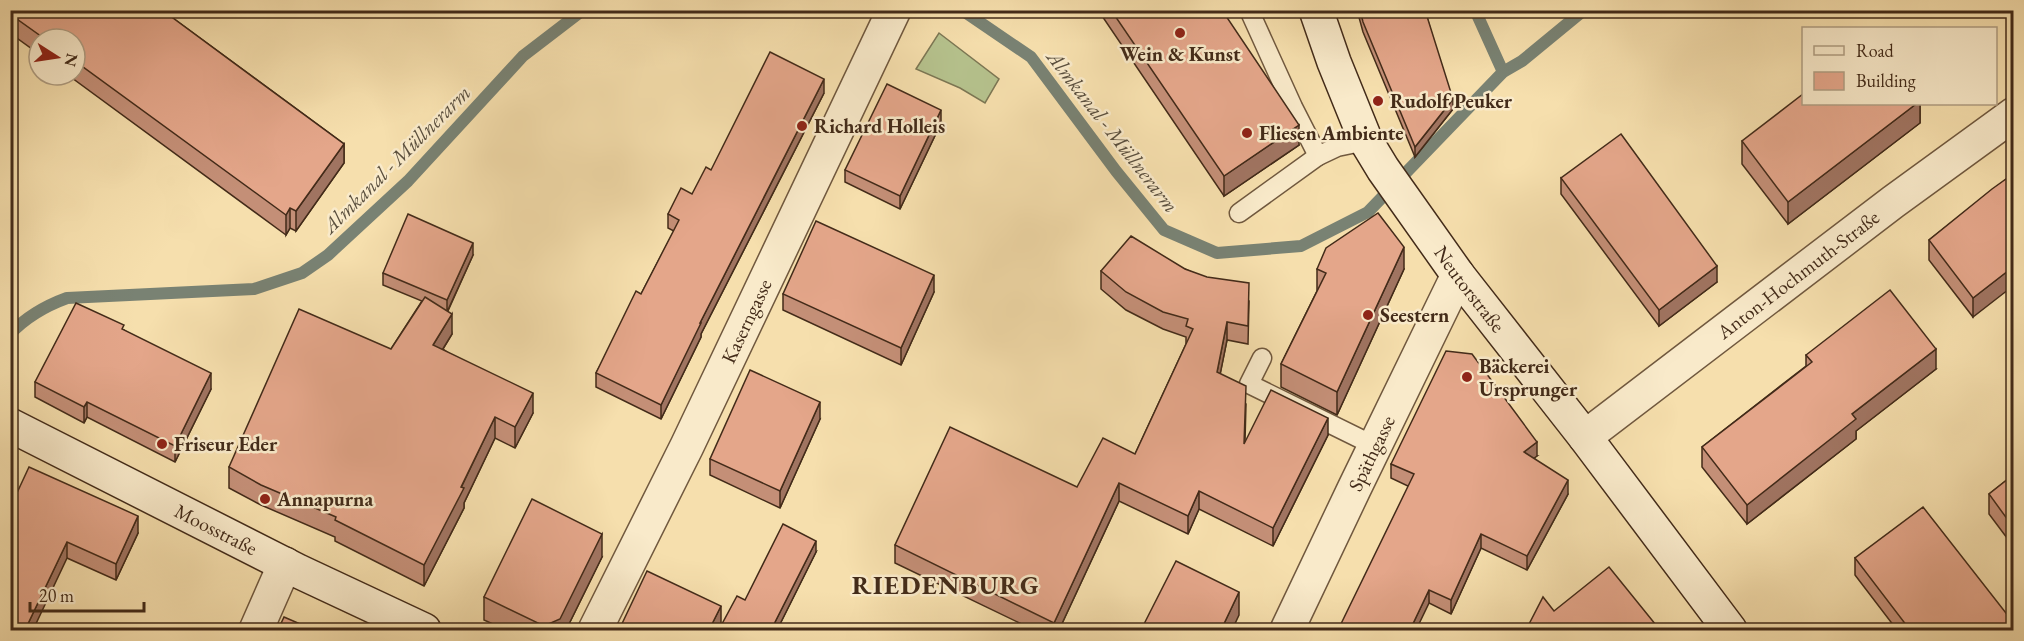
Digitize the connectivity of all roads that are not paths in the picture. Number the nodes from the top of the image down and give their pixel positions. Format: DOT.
graph roads {
  1 [pos="894,10"];
  2 [pos="1250,10"];
  3 [pos="1316,10"];
  4 [pos="2013,114"];
  5 [pos="1366,141"];
  6 [pos="1318,156"];
  7 [pos="1239,213"];
  8 [pos="1458,274"];
  9 [pos="1262,358"];
  10 [pos="10,425"];
  11 [pos="1585,437"];
  12 [pos="1375,446"];
  13 [pos="285,564"];
  14 [pos="255,630"];
  15 [pos="424,630"];
  16 [pos="596,630"];
  17 [pos="1287,630"];
  18 [pos="1730,630"];
  1 -- 16 [label="street, Kaserngasse"];
  2 -- 6 [label="lane"];
  3 -- 5 [label="street, Neutorstraße"];
  4 -- 11 [label="street, Anton-Hochmuth-Straße"];
  5 -- 6 [label="lane"];
  5 -- 8 [label="street, Neutorstraße"];
  6 -- 7 [label="lane"];
  8 -- 11 [label="street, Neutorstraße"];
  8 -- 12 [label="street, Späthgasse"];
  9 -- 12 [label="lane"];
  10 -- 13 [label="street, Moosstraße"];
  11 -- 18 [label="street, Neutorstraße"];
  12 -- 17 [label="street, Späthgasse"];
  13 -- 14 [label="street"];
  13 -- 15 [label="street, Moosstraße"];
}
